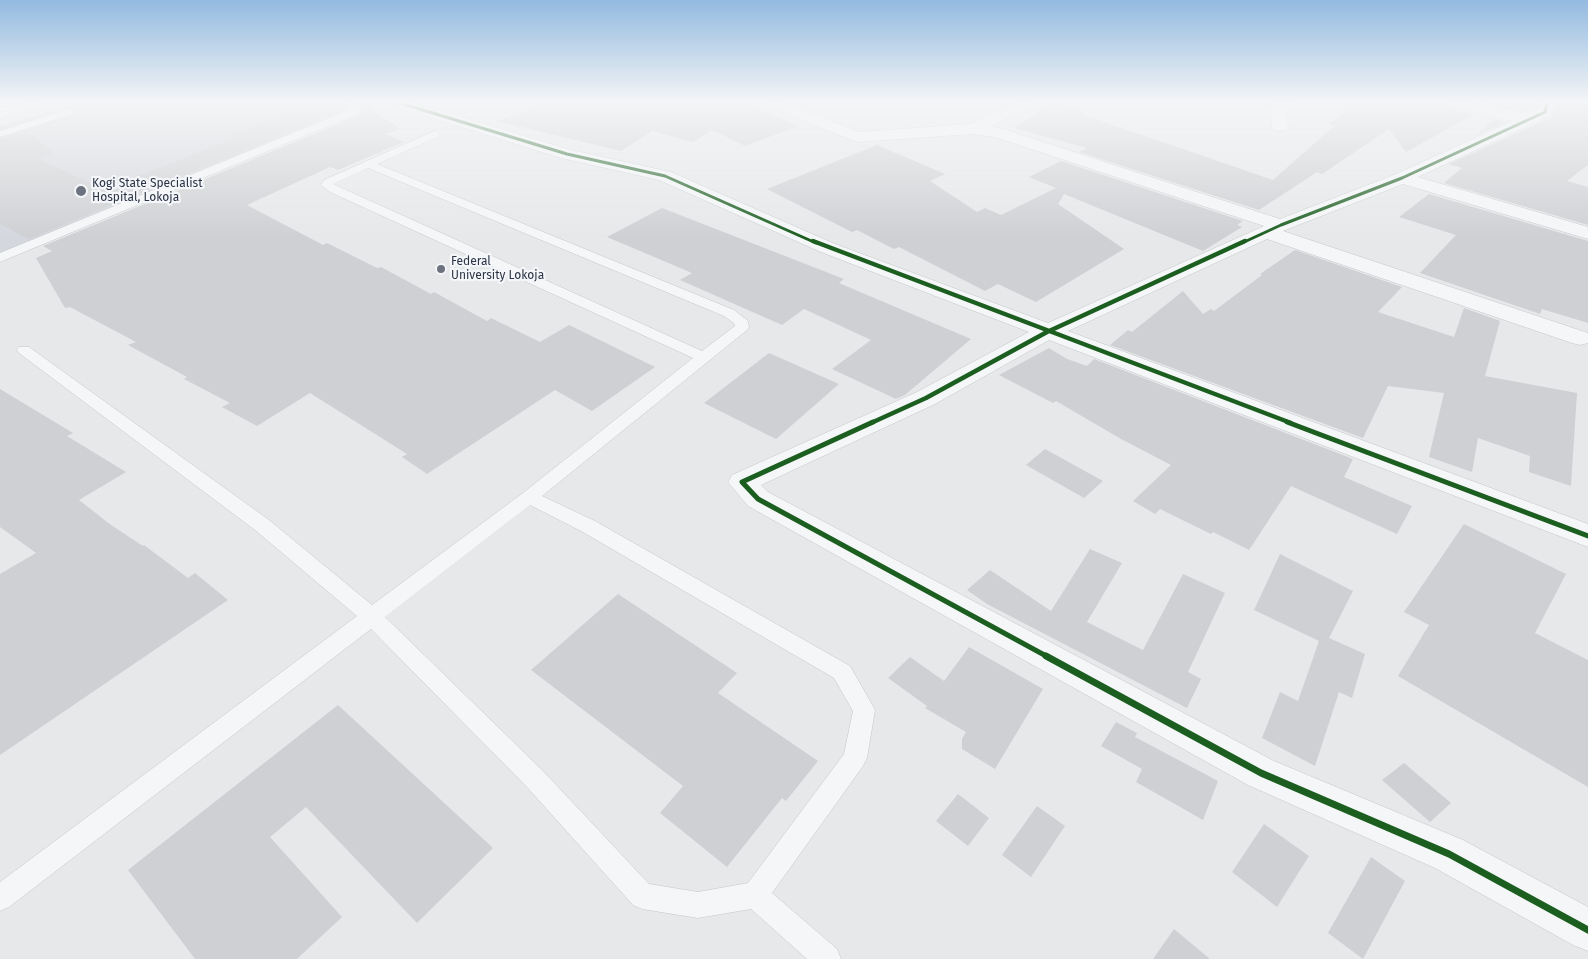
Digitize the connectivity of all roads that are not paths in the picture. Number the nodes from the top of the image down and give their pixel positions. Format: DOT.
graph roads {
  1 [pos="267,148"];
  2 [pos="404,148"];
  3 [pos="547,148"];
  4 [pos="1042,148"];
  5 [pos="1469,148"];
  6 [pos="368,164"];
  7 [pos="1402,178"];
  8 [pos="1273,228"];
  9 [pos="1588,233"];
  10 [pos="0,258"];
  11 [pos="1047,332"];
  12 [pos="1580,338"];
  13 [pos="24,350"];
  14 [pos="705,358"];
  15 [pos="529,496"];
  16 [pos="1588,536"];
  17 [pos="371,616"];
  18 [pos="756,895"];
  19 [pos="0,898"];
  20 [pos="1588,930"];
  21 [pos="827,959"];
  1 -- 10 [label="lane"];
  2 -- 6 [label="lane"];
  3 -- 11 [label="street"];
  4 -- 8 [label="street"];
  5 -- 7 [label="street"];
  6 -- 14 [label="lane"];
  6 -- 14 [label="lane"];
  7 -- 8 [label="street"];
  7 -- 9 [label="street"];
  8 -- 11 [label="street"];
  8 -- 12 [label="street"];
  11 -- 16 [label="street"];
  11 -- 20 [label="street"];
  13 -- 17 [label="lane"];
  14 -- 15 [label="lane"];
  15 -- 17 [label="lane"];
  15 -- 18 [label="lane"];
  17 -- 18 [label="lane"];
  17 -- 19 [label="lane"];
  18 -- 21 [label="lane"];
}
